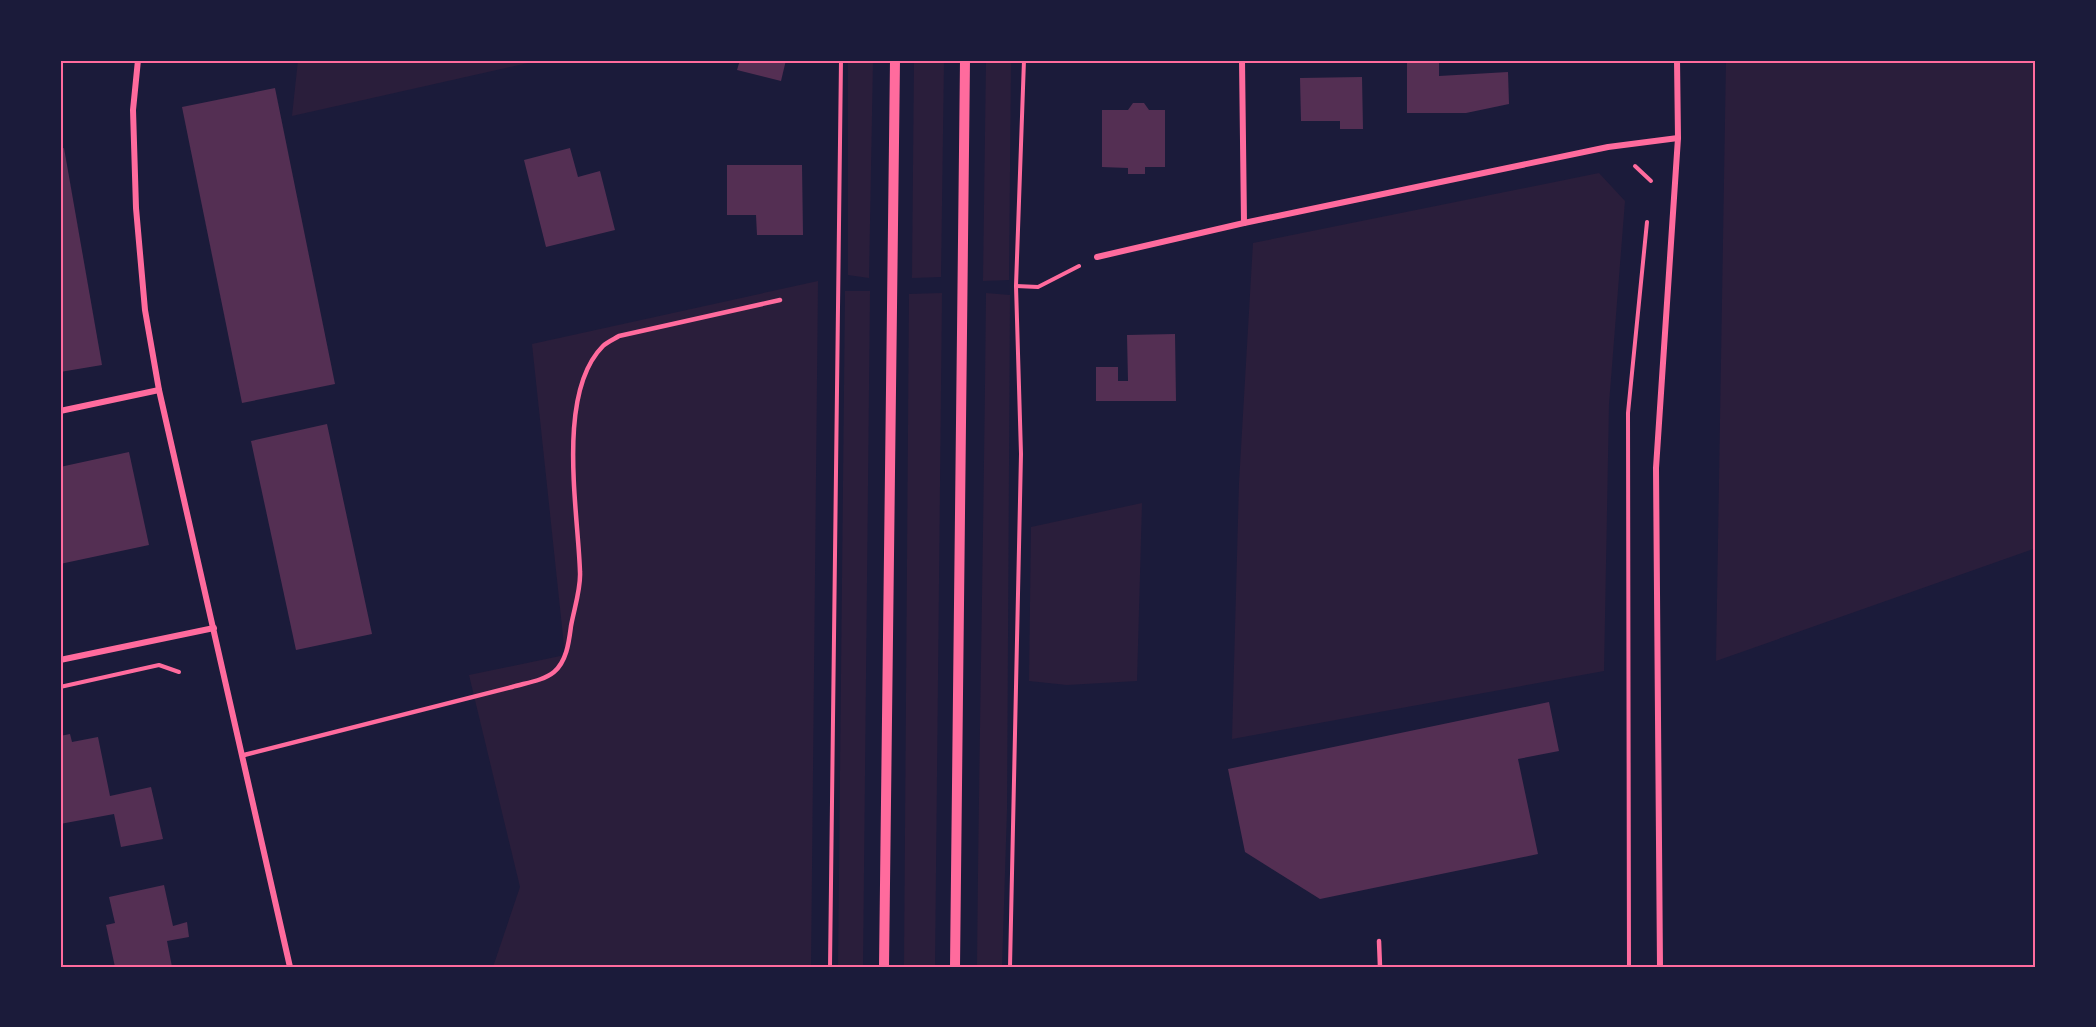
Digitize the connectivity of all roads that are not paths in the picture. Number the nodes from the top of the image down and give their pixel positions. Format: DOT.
graph roads {
  1 [pos="138,60"];
  2 [pos="895,60"];
  3 [pos="965,60"];
  4 [pos="1242,60"];
  5 [pos="1677,60"];
  6 [pos="1678,138"];
  7 [pos="1244,223"];
  8 [pos="1097,257"];
  9 [pos="780,300"];
  10 [pos="159,390"];
  11 [pos="60,411"];
  12 [pos="214,628"];
  13 [pos="60,660"];
  14 [pos="244,755"];
  15 [pos="1379,941"];
  16 [pos="291,967"];
  17 [pos="884,967"];
  18 [pos="955,967"];
  19 [pos="1380,967"];
  20 [pos="1660,967"];
  1 -- 10 [label="street"];
  2 -- 17 [label="street"];
  3 -- 18 [label="street"];
  4 -- 7 [label="street"];
  5 -- 6 [label="street"];
  6 -- 7 [label="street"];
  6 -- 20 [label="street"];
  7 -- 8 [label="street"];
  9 -- 14 [label="lane"];
  10 -- 11 [label="street"];
  10 -- 12 [label="street"];
  12 -- 13 [label="street"];
  12 -- 14 [label="street"];
  14 -- 16 [label="street"];
  15 -- 19 [label="lane"];
}
